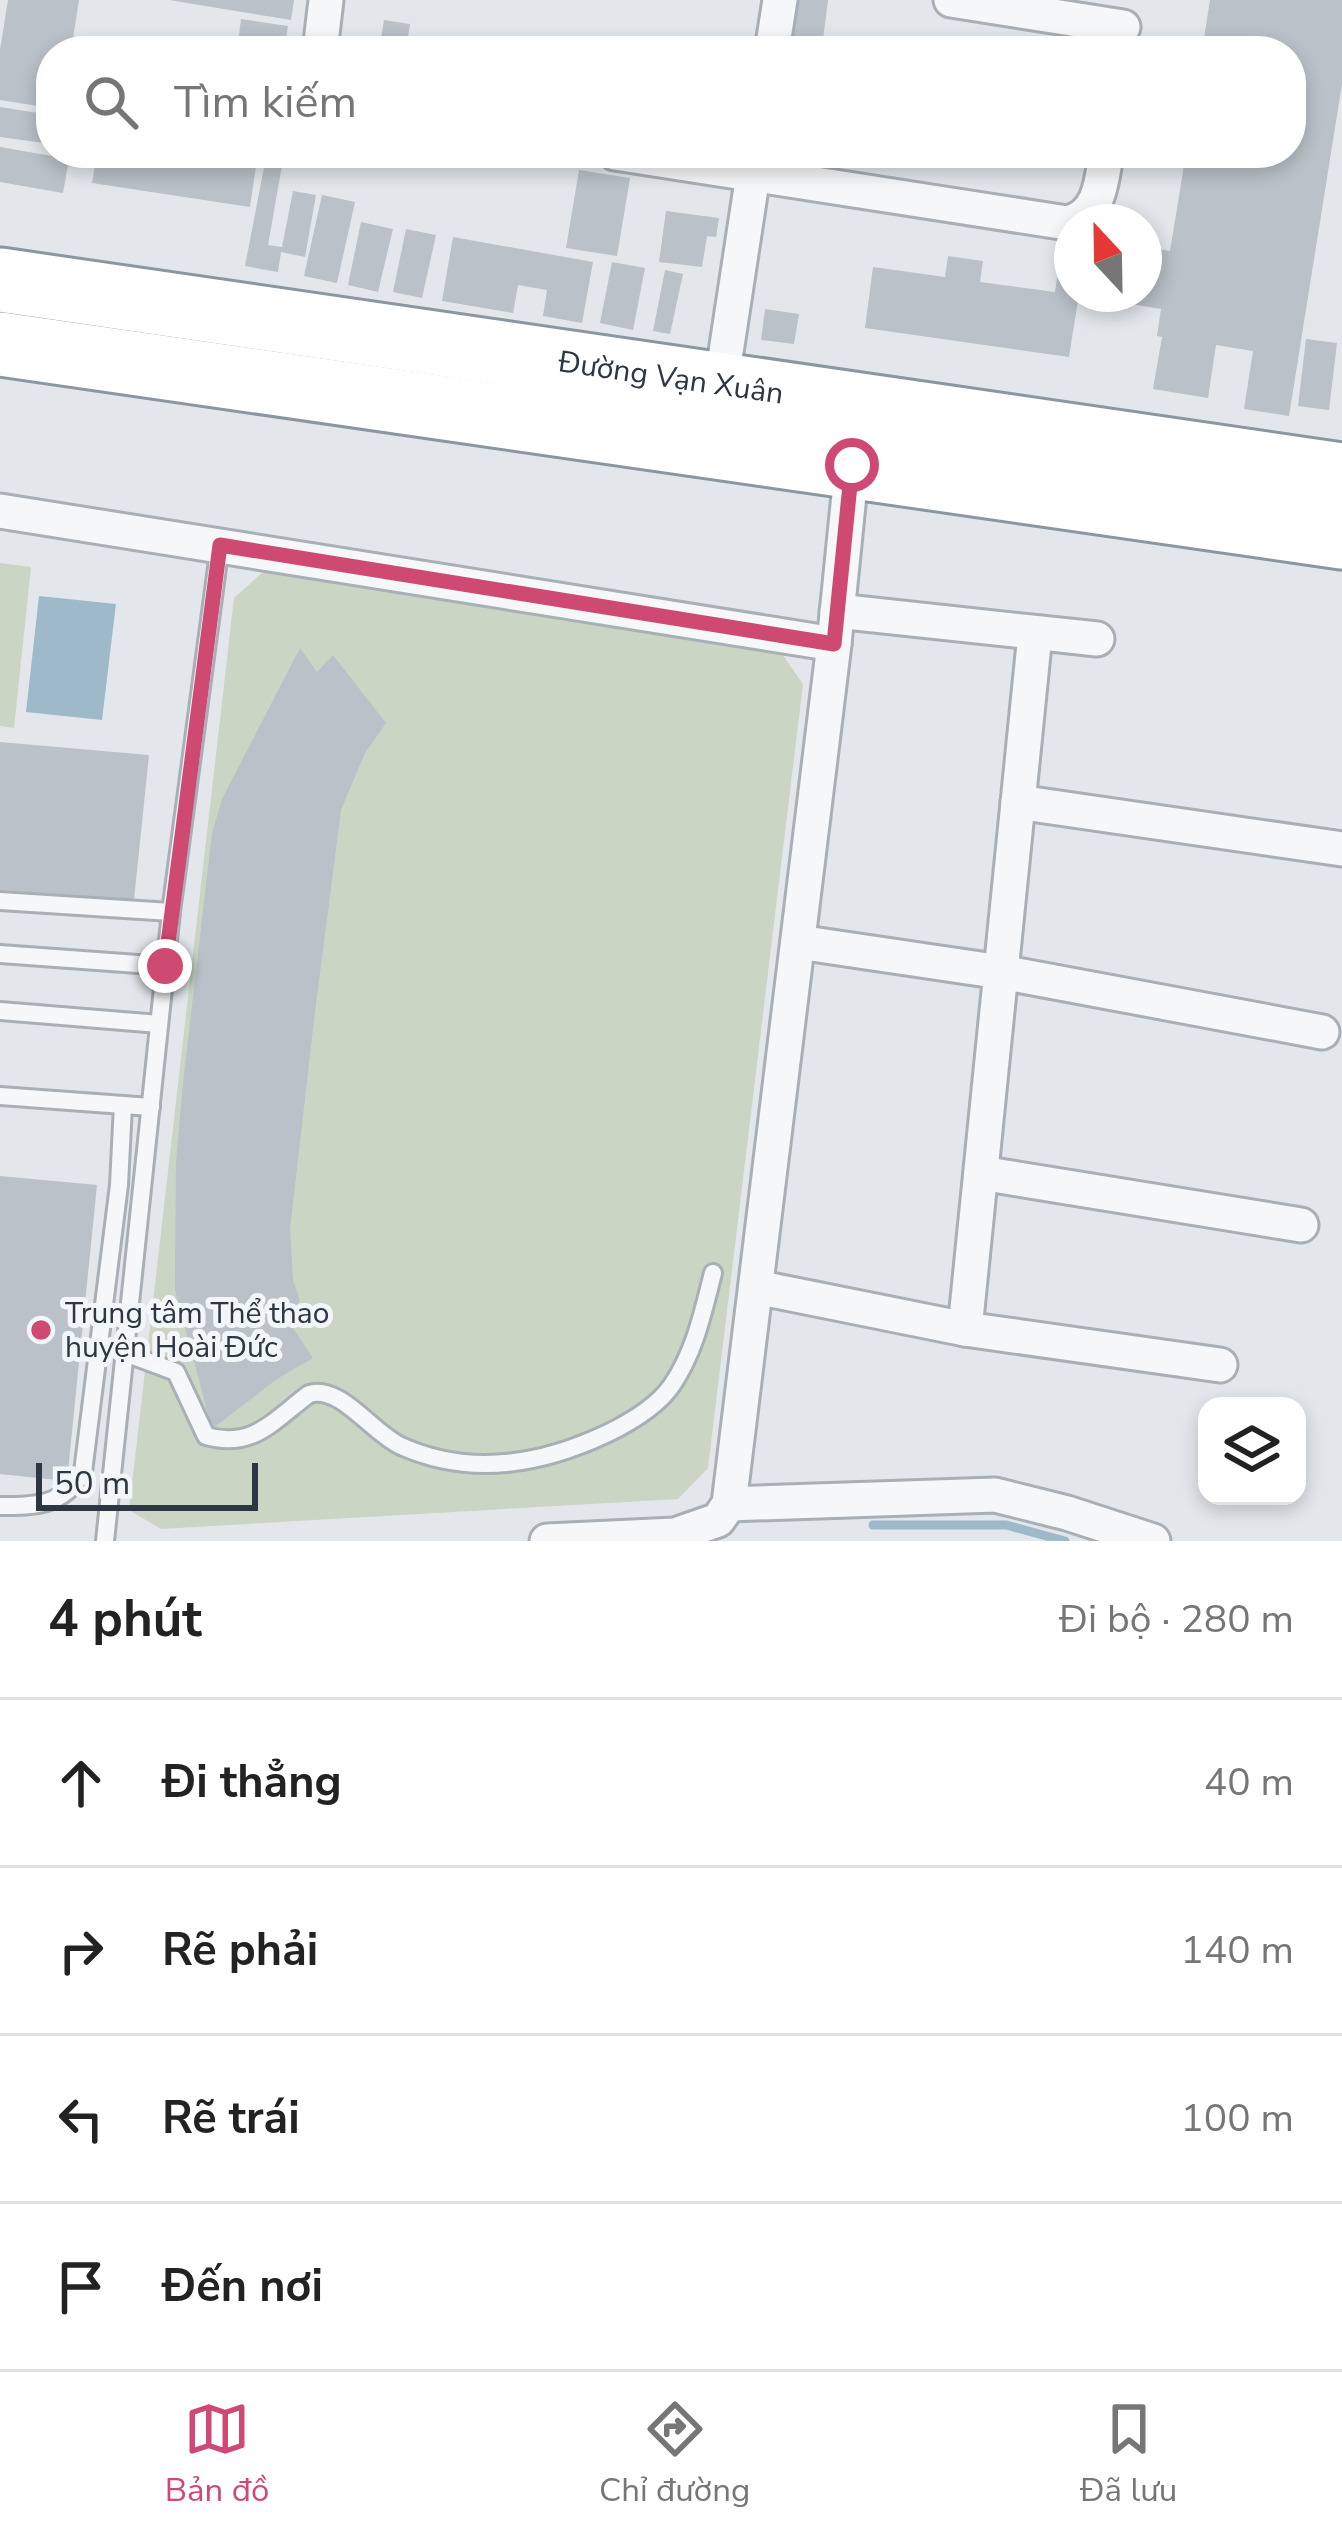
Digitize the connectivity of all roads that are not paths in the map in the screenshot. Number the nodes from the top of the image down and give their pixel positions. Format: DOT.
graph roads {
  1 [pos="326,0"];
  2 [pos="780,0"];
  3 [pos="951,0"];
  4 [pos="1123,26"];
  5 [pos="322,36"];
  6 [pos="774,36"];
  7 [pos="753,168"];
  8 [pos="775,168"];
  9 [pos="1102,168"];
  10 [pos="0,280"];
  11 [pos="319,325"];
  12 [pos="0,344"];
  13 [pos="721,385"];
  14 [pos="313,389"];
  15 [pos="852,465"];
  16 [pos="1342,476"];
  17 [pos="0,511"];
  18 [pos="1342,537"];
  19 [pos="220,545"];
  20 [pos="836,627"];
  21 [pos="1035,634"];
  22 [pos="1097,639"];
  23 [pos="1018,802"];
  24 [pos="1342,850"];
  25 [pos="0,901"];
  26 [pos="171,912"];
  27 [pos="798,942"];
  28 [pos="0,954"];
  29 [pos="165,966"];
  30 [pos="1001,972"];
  31 [pos="0,1011"];
  32 [pos="159,1024"];
  33 [pos="1322,1032"];
  34 [pos="0,1096"];
  35 [pos="123,1106"];
  36 [pos="151,1108"];
  37 [pos="981,1173"];
  38 [pos="1300,1225"];
  39 [pos="713,1273"];
  40 [pos="755,1287"];
  41 [pos="965,1329"];
  42 [pos="125,1353"];
  43 [pos="1220,1365"];
  44 [pos="729,1504"];
  45 [pos="0,1506"];
  46 [pos="105,1541"];
  47 [pos="547,1541"];
  48 [pos="1153,1541"];
  1 -- 5 [label="street"];
  2 -- 6 [label="street"];
  3 -- 4 [label="street"];
  7 -- 13 [label="street"];
  8 -- 9 [label="street"];
  10 -- 11 [label="highway, Đường Vạn Xuân"];
  11 -- 13 [label="highway, Đường Vạn Xuân"];
  11 -- 14 [label="highway"];
  12 -- 14 [label="highway, Đường Vạn Xuân"];
  13 -- 16 [label="highway, Đường Vạn Xuân"];
  14 -- 15 [label="highway, Đường Vạn Xuân"];
  15 -- 18 [label="highway, Đường Vạn Xuân"];
  15 -- 20 [label="street"];
  17 -- 19 [label="street"];
  19 -- 20 [label="street"];
  19 -- 26 [label="lane"];
  20 -- 21 [label="street"];
  20 -- 27 [label="street"];
  21 -- 22 [label="street"];
  21 -- 23 [label="street"];
  23 -- 24 [label="street"];
  23 -- 30 [label="street"];
  25 -- 26 [label="lane"];
  26 -- 29 [label="lane"];
  27 -- 30 [label="street"];
  27 -- 40 [label="street"];
  28 -- 29 [label="lane"];
  29 -- 32 [label="lane"];
  30 -- 33 [label="street"];
  30 -- 37 [label="street"];
  31 -- 32 [label="lane"];
  32 -- 36 [label="lane"];
  34 -- 35 [label="lane"];
  35 -- 36 [label="lane"];
  35 -- 45 [label="lane"];
  36 -- 42 [label="lane"];
  37 -- 38 [label="street"];
  37 -- 41 [label="street"];
  39 -- 42 [label="lane"];
  40 -- 41 [label="street"];
  40 -- 44 [label="street"];
  41 -- 43 [label="street"];
  42 -- 46 [label="lane"];
  44 -- 47 [label="street"];
  44 -- 48 [label="street"];
}
